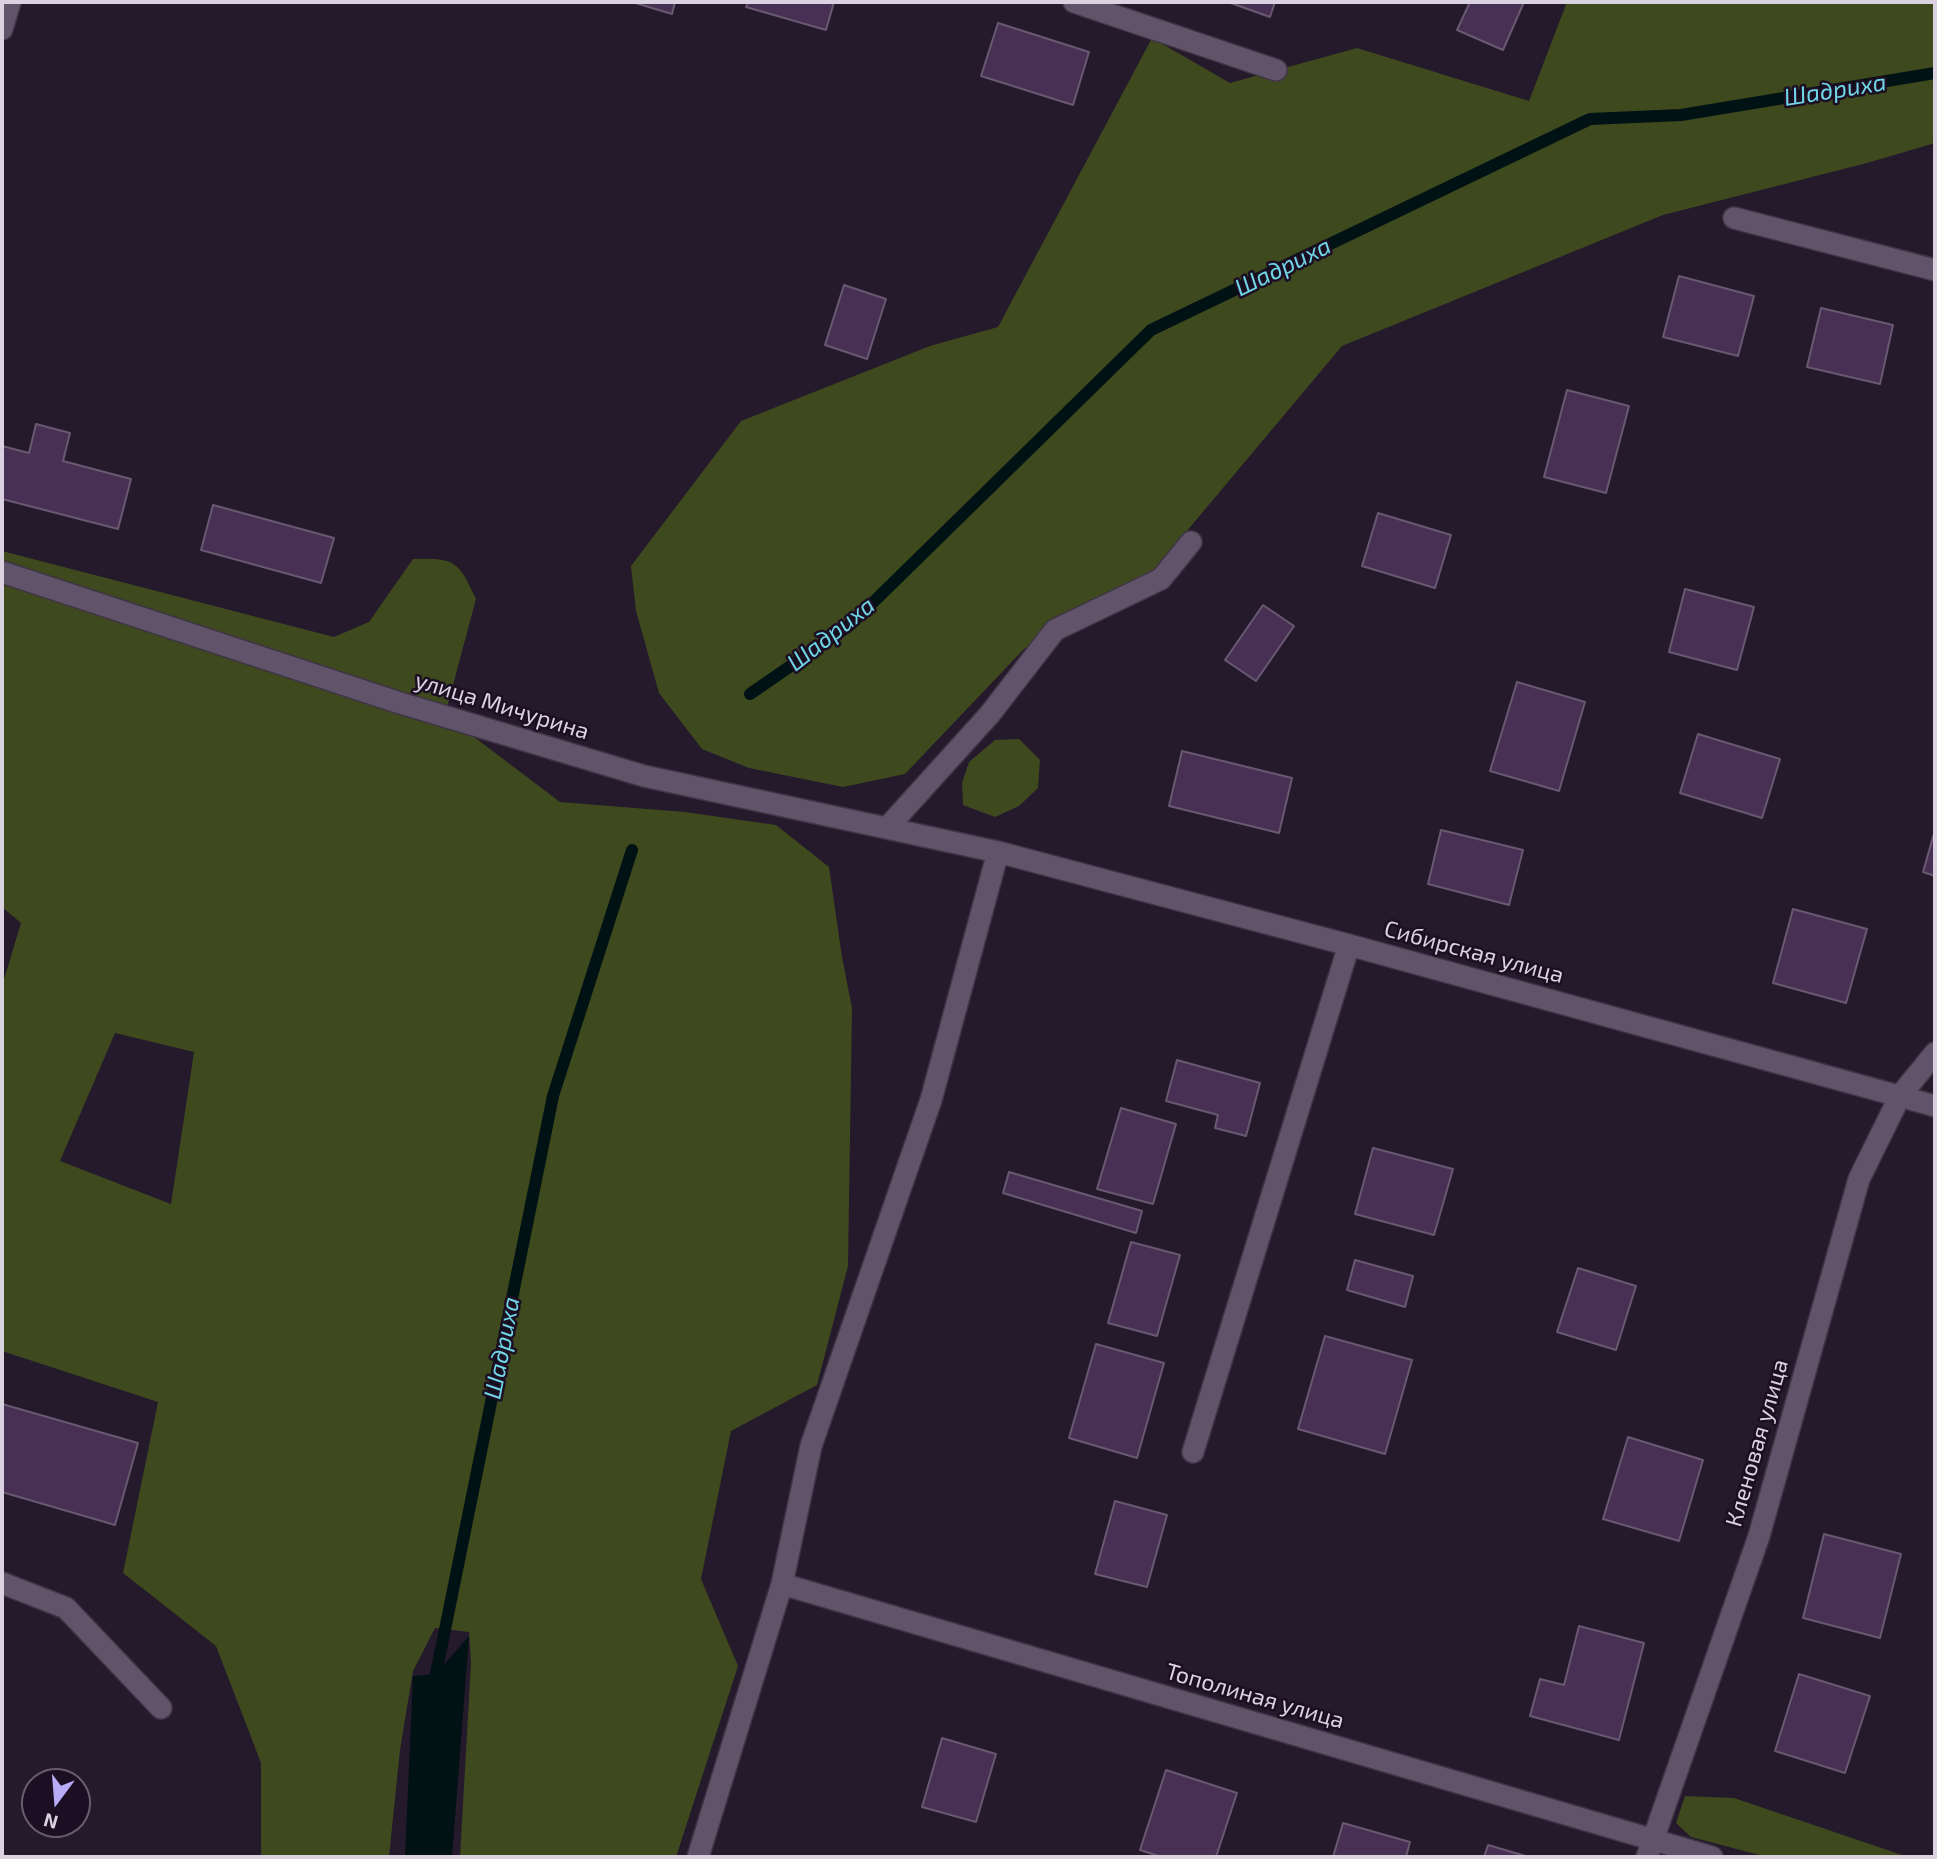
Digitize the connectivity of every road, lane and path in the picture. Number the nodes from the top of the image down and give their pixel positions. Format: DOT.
graph roads {
  1 [pos="10,2"];
  2 [pos="1074,2"];
  3 [pos="2,29"];
  4 [pos="1276,70"];
  5 [pos="1734,218"];
  6 [pos="1935,270"];
  7 [pos="1191,542"];
  8 [pos="2,572"];
  9 [pos="887,828"];
  10 [pos="998,852"];
  11 [pos="1349,945"];
  12 [pos="1935,1053"];
  13 [pos="1900,1096"];
  14 [pos="1935,1107"];
  15 [pos="1193,1452"];
  16 [pos="2,1583"];
  17 [pos="782,1584"];
  18 [pos="161,1708"];
  19 [pos="1649,1849"];
  20 [pos="698,1857"];
  21 [pos="1712,1857"];
  1 -- 3 [label="street"];
  2 -- 4 [label="street"];
  5 -- 6 [label="street"];
  7 -- 9 [label="street"];
  8 -- 9 [label="street, улица Мичурина"];
  9 -- 10 [label="street, улица Мичурина"];
  10 -- 11 [label="street, Сибирская улица"];
  10 -- 17 [label="street"];
  11 -- 13 [label="street, Сибирская улица"];
  11 -- 15 [label="street"];
  12 -- 13 [label="street, Кленовая улица"];
  13 -- 14 [label="street, Сибирская улица"];
  13 -- 19 [label="street, Кленовая улица"];
  16 -- 18 [label="street"];
  17 -- 19 [label="street, Тополиная улица"];
  17 -- 20 [label="street"];
  19 -- 21 [label="street, Тополиная улица"];
}
